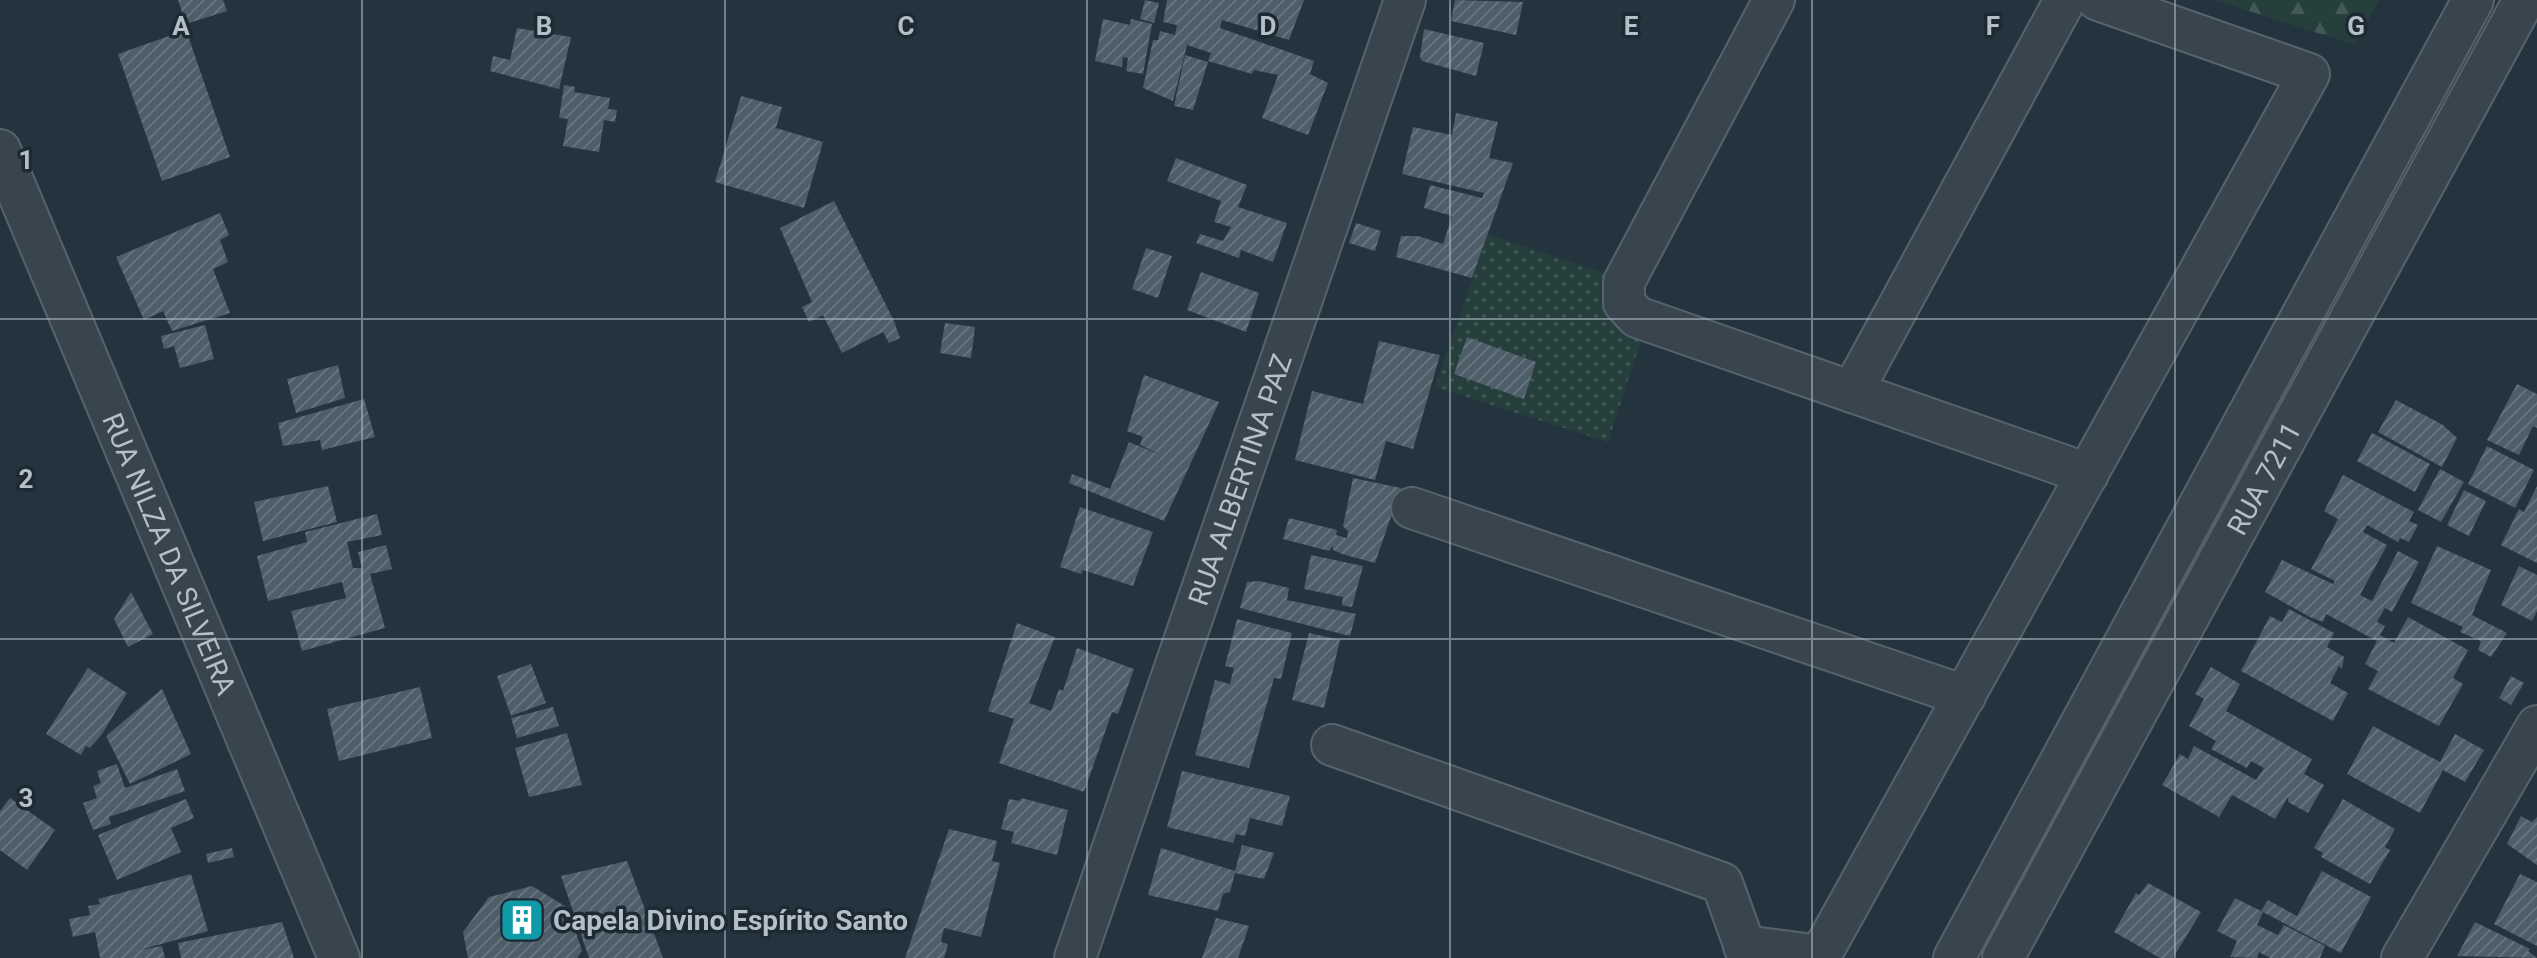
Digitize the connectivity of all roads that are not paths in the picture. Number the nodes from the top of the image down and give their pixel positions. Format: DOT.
graph roads {
  1 [pos="1405,0"];
  2 [pos="1774,0"];
  3 [pos="2065,0"];
  4 [pos="2098,0"];
  5 [pos="2473,0"];
  6 [pos="2524,0"];
  7 [pos="0,150"];
  8 [pos="1852,392"];
  9 [pos="2088,474"];
  10 [pos="1412,508"];
  11 [pos="1965,696"];
  12 [pos="2537,726"];
  13 [pos="1332,745"];
  14 [pos="1746,952"];
  15 [pos="1820,957"];
  16 [pos="339,958"];
  17 [pos="1075,958"];
  18 [pos="1954,958"];
  19 [pos="2003,958"];
  20 [pos="2402,958"];
  1 -- 17 [label="street, RUA ALBERTINA PAZ"];
  2 -- 8 [label="street"];
  3 -- 8 [label="street"];
  4 -- 9 [label="street"];
  5 -- 18 [label="street"];
  6 -- 19 [label="street, RUA 7211"];
  7 -- 16 [label="street, RUA NILZA DA SILVEIRA"];
  8 -- 9 [label="street"];
  9 -- 11 [label="street"];
  10 -- 11 [label="street"];
  11 -- 15 [label="street"];
  12 -- 20 [label="street"];
  13 -- 14 [label="street"];
  14 -- 15 [label="street"];
}
